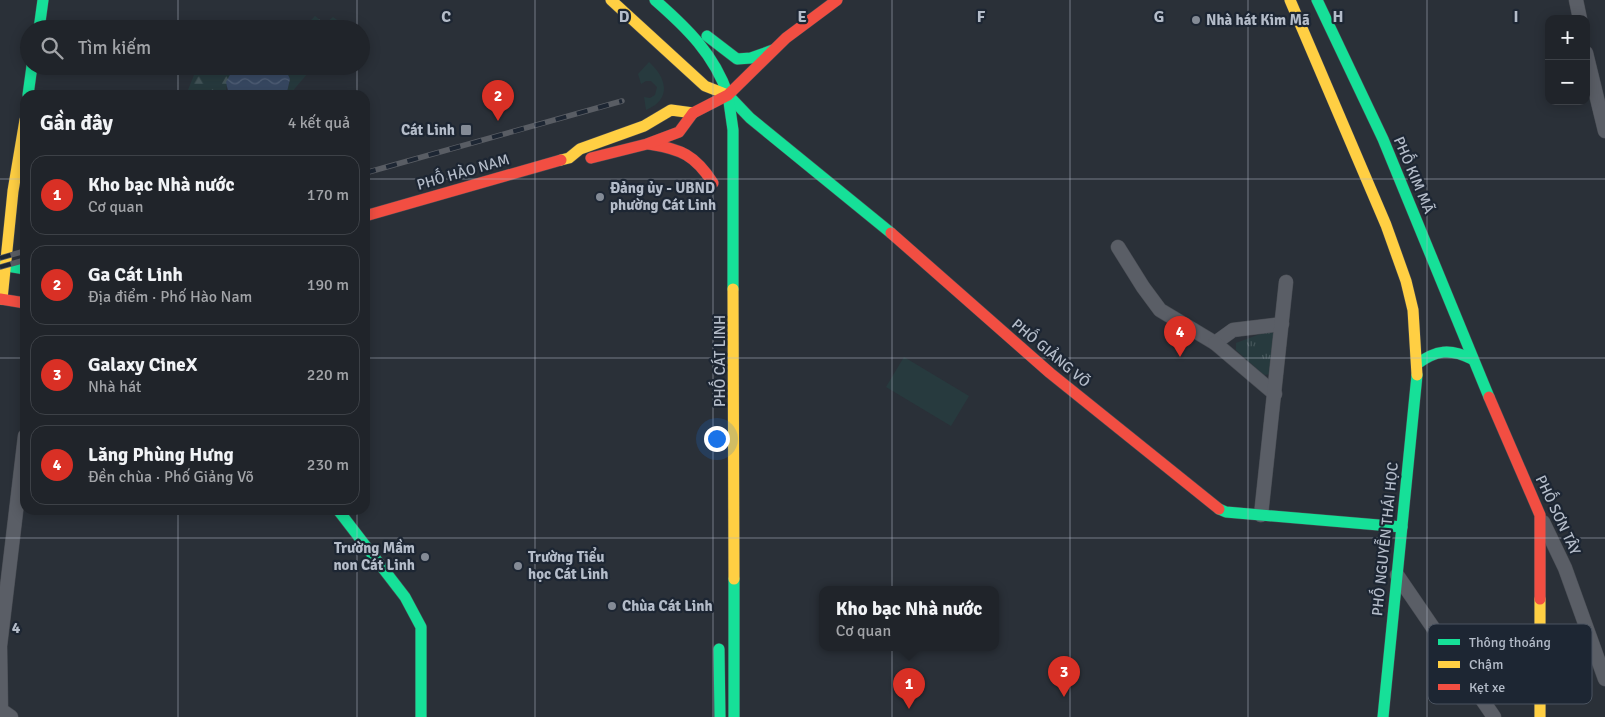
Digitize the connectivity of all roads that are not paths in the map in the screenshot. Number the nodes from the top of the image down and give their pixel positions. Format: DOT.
graph roads {
  1 [pos="43,0"];
  2 [pos="611,0"];
  3 [pos="656,0"];
  4 [pos="837,0"];
  5 [pos="1290,0"];
  6 [pos="1317,0"];
  7 [pos="1576,0"];
  8 [pos="1579,15"];
  9 [pos="40,20"];
  10 [pos="684,25"];
  11 [pos="773,50"];
  12 [pos="1588,60"];
  13 [pos="689,72"];
  14 [pos="31,75"];
  15 [pos="29,90"];
  16 [pos="728,95"];
  17 [pos="697,111"];
  18 [pos="1605,131"];
  19 [pos="647,144"];
  20 [pos="20,150"];
  21 [pos="569,158"];
  22 [pos="713,183"];
  23 [pos="370,215"];
  24 [pos="1118,247"];
  25 [pos="3,266"];
  26 [pos="20,268"];
  27 [pos="1438,270"];
  28 [pos="1414,278"];
  29 [pos="1286,282"];
  30 [pos="1,299"];
  31 [pos="20,302"];
  32 [pos="1282,324"];
  33 [pos="1215,343"];
  34 [pos="1474,362"];
  35 [pos="1417,364"];
  36 [pos="1275,394"];
  37 [pos="20,478"];
  38 [pos="342,515"];
  39 [pos="1261,515"];
  40 [pos="1540,515"];
  41 [pos="1402,527"];
  42 [pos="1397,574"];
  43 [pos="1431,624"];
  44 [pos="1540,624"];
  45 [pos="1585,624"];
  46 [pos="1592,643"];
  47 [pos="0,646"];
  48 [pos="735,648"];
  49 [pos="718,649"];
  50 [pos="1605,679"];
  51 [pos="1485,704"];
  52 [pos="1540,704"];
  53 [pos="11,717"];
  54 [pos="421,717"];
  55 [pos="720,717"];
  56 [pos="734,717"];
  57 [pos="1383,717"];
  58 [pos="1494,717"];
  59 [pos="1540,717"];
  1 -- 9 [label="main road"];
  2 -- 13 [label="main road, PHỐ GIẢNG VÕ"];
  3 -- 10 [label="main road, PHỐ GIẢNG VÕ"];
  4 -- 11 [label="main road, PHỐ HÀO NAM"];
  5 -- 28 [label="main road"];
  6 -- 27 [label="main road, PHỐ KIM MÃ"];
  7 -- 8 [label="street"];
  10 -- 11 [label="main road"];
  10 -- 16 [label="main road, PHỐ GIẢNG VÕ"];
  11 -- 16 [label="main road, PHỐ HÀO NAM"];
  12 -- 18 [label="street"];
  13 -- 16 [label="main road, PHỐ GIẢNG VÕ"];
  13 -- 17 [label="main road"];
  14 -- 15 [label="main road"];
  16 -- 17 [label="main road, PHỐ HÀO NAM"];
  16 -- 39 [label="main road, PHỐ GIẢNG VÕ"];
  16 -- 48 [label="main road, PHỐ CÁT LINH"];
  17 -- 19 [label="main road, PHỐ HÀO NAM"];
  17 -- 21 [label="main road, PHỐ HÀO NAM"];
  19 -- 21 [label="main road, PHỐ HÀO NAM"];
  19 -- 22 [label="main road"];
  20 -- 25 [label="main road"];
  21 -- 23 [label="main road, PHỐ HÀO NAM"];
  24 -- 33 [label="street"];
  25 -- 26 [label="main road"];
  25 -- 30 [label="main road"];
  27 -- 28 [label="main road"];
  27 -- 34 [label="main road, PHỐ KIM MÃ"];
  28 -- 35 [label="main road"];
  29 -- 32 [label="street"];
  30 -- 31 [label="main road"];
  32 -- 33 [label="street"];
  32 -- 36 [label="street"];
  33 -- 36 [label="street"];
  34 -- 35 [label="main road"];
  34 -- 40 [label="main road, PHỐ SƠN TÂY"];
  35 -- 41 [label="main road, PHỐ NGUYỄN THÁI HỌC"];
  36 -- 39 [label="street"];
  37 -- 47 [label="street"];
  38 -- 54 [label="main road"];
  39 -- 41 [label="main road, PHỐ GIẢNG VÕ"];
  40 -- 44 [label="main road"];
  40 -- 45 [label="street, PHỐ SƠN TÂY"];
  41 -- 42 [label="main road, PHỐ NGUYỄN THÁI HỌC"];
  42 -- 43 [label="street"];
  42 -- 57 [label="main road, PHỐ NGUYỄN THÁI HỌC"];
  46 -- 50 [label="street, PHỐ SƠN TÂY"];
  47 -- 53 [label="street"];
  48 -- 49 [label="street"];
  48 -- 56 [label="main road, PHỐ CÁT LINH"];
  49 -- 55 [label="main road"];
  51 -- 58 [label="street"];
  52 -- 59 [label="main road"];
}
